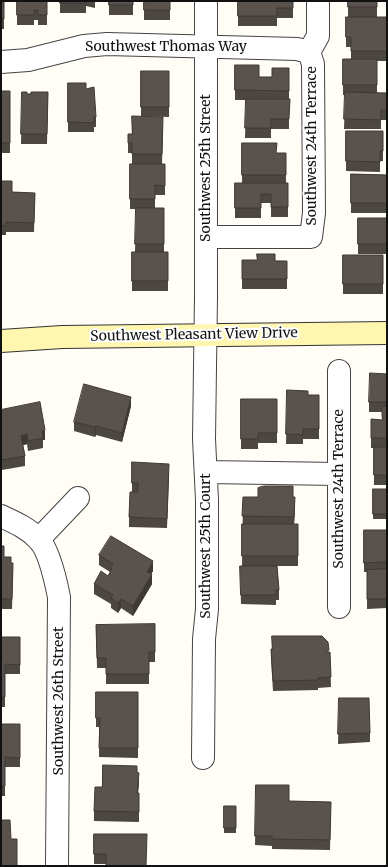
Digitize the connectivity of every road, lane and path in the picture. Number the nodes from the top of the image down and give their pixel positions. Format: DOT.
graph roads {
  1 [pos="206,1"];
  2 [pos="318,1"];
  3 [pos="206,46"];
  4 [pos="309,52"];
  5 [pos="1,62"];
  6 [pos="206,237"];
  7 [pos="387,333"];
  8 [pos="205,334"];
  9 [pos="1,341"];
  10 [pos="339,371"];
  11 [pos="206,472"];
  12 [pos="339,474"];
  13 [pos="78,498"];
  14 [pos="1,516"];
  15 [pos="40,539"];
  16 [pos="339,608"];
  17 [pos="203,758"];
  18 [pos="57,866"];
  1 -- 3 [label="street, Southwest 25th Street"];
  2 -- 4 [label="street, Southwest 24th Terrace"];
  3 -- 4 [label="street, Southwest Thomas Way"];
  3 -- 5 [label="street, Southwest Thomas Way"];
  3 -- 6 [label="street, Southwest 25th Street"];
  4 -- 6 [label="street, Southwest 24th Terrace"];
  6 -- 8 [label="street, Southwest 25th Street"];
  7 -- 8 [label="main road, Southwest Pleasant View Drive"];
  8 -- 9 [label="main road, Southwest Pleasant View Drive"];
  8 -- 11 [label="street, Southwest 25th Court"];
  10 -- 12 [label="street, Southwest 24th Terrace"];
  11 -- 12 [label="street"];
  11 -- 17 [label="street, Southwest 25th Court"];
  12 -- 16 [label="street, Southwest 24th Terrace"];
  13 -- 15 [label="street"];
  14 -- 15 [label="street"];
  15 -- 18 [label="street, Southwest 26th Street"];
}
